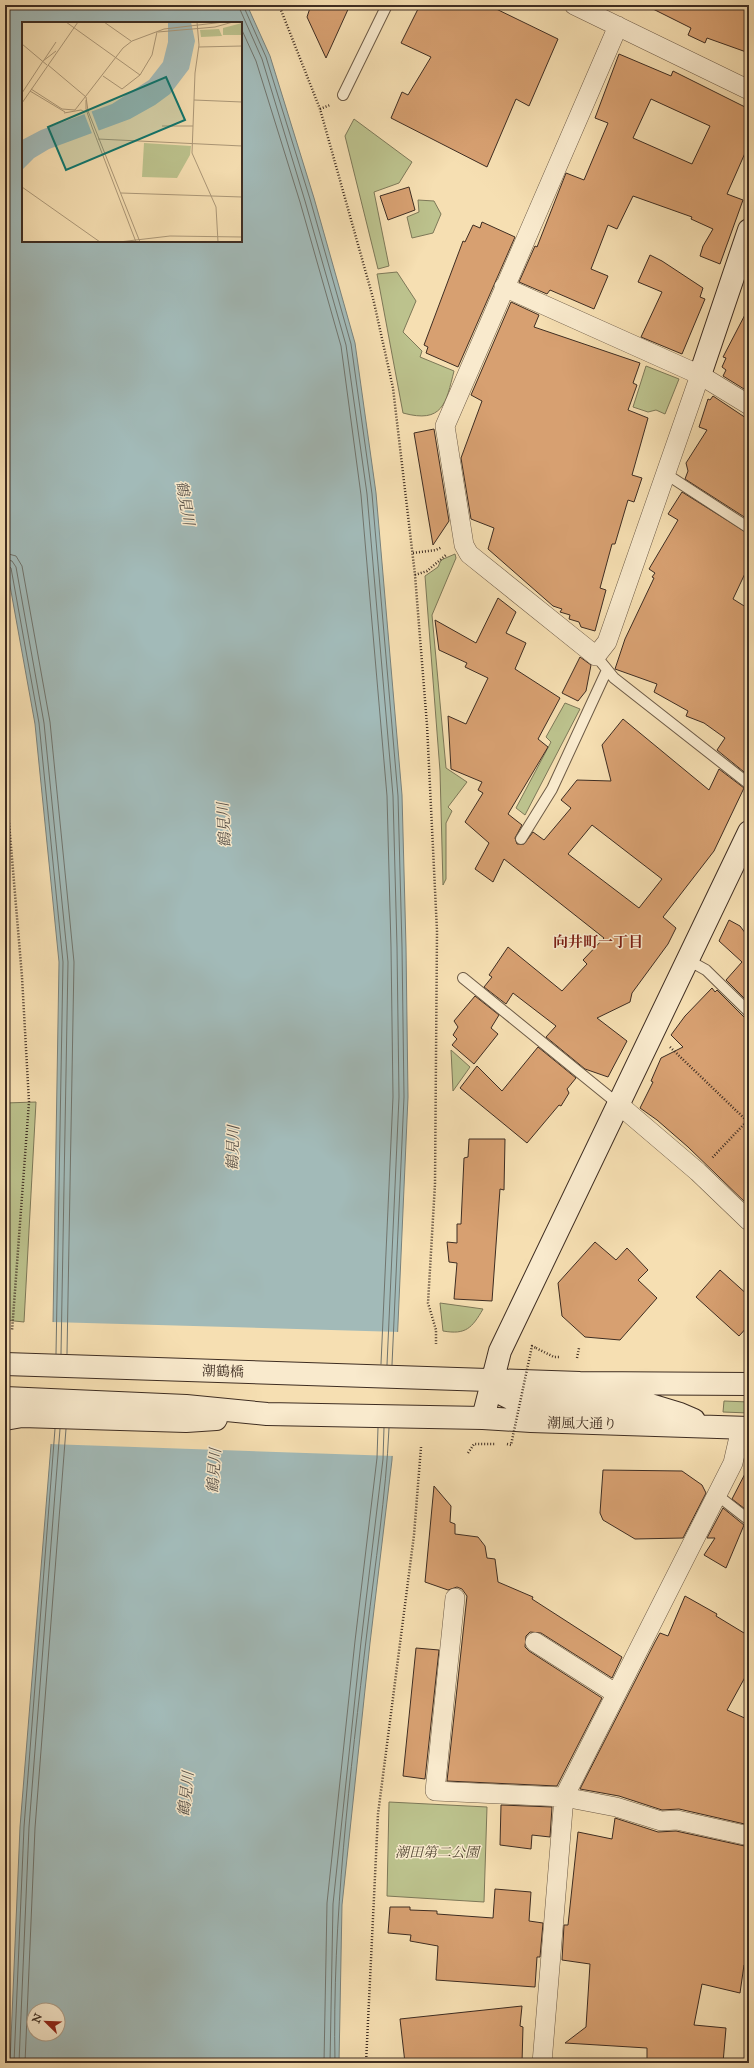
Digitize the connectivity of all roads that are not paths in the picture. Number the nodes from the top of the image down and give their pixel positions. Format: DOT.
graph roads {
  1 [pos="388,5"];
  2 [pos="574,5"];
  3 [pos="618,26"];
  4 [pos="749,90"];
  5 [pos="343,95"];
  6 [pos="748,236"];
  7 [pos="504,287"];
  8 [pos="700,375"];
  9 [pos="749,405"];
  10 [pos="666,474"];
  11 [pos="749,528"];
  12 [pos="601,663"];
  13 [pos="749,784"];
  14 [pos="749,832"];
  15 [pos="521,839"];
  16 [pos="686,959"];
  17 [pos="462,978"];
  18 [pos="749,1012"];
  19 [pos="617,1103"];
  20 [pos="749,1221"];
  21 [pos="13,1364"];
  22 [pos="492,1380"];
  23 [pos="749,1384"];
  24 [pos="14,1408"];
  25 [pos="483,1418"];
  26 [pos="706,1426"];
  27 [pos="745,1428"];
  28 [pos="717,1495"];
  29 [pos="749,1520"];
  30 [pos="456,1598"];
  31 [pos="535,1642"];
  32 [pos="615,1693"];
  33 [pos="564,1797"];
  34 [pos="749,1836"];
  35 [pos="542,2063"];
  1 -- 5 [label="lane"];
  2 -- 3 [label="street"];
  3 -- 4 [label="street"];
  3 -- 7 [label="street"];
  6 -- 8 [label="street"];
  7 -- 8 [label="street"];
  7 -- 12 [label="street"];
  8 -- 9 [label="street"];
  8 -- 10 [label="street"];
  10 -- 11 [label="lane"];
  10 -- 12 [label="street"];
  12 -- 13 [label="lane"];
  12 -- 15 [label="lane"];
  14 -- 16 [label="street"];
  16 -- 18 [label="lane"];
  16 -- 19 [label="street"];
  17 -- 19 [label="lane"];
  19 -- 20 [label="street"];
  19 -- 22 [label="street"];
  21 -- 22 [label="street, 潮鶴橋"];
  22 -- 23 [label="street"];
  22 -- 25 [label="street"];
  22 -- 26 [label="street"];
  24 -- 25 [label="street, 潮風大通り"];
  25 -- 26 [label="street, 潮風大通り"];
  26 -- 27 [label="street, 潮風大通り"];
  27 -- 28 [label="street"];
  28 -- 29 [label="lane"];
  28 -- 32 [label="street"];
  30 -- 33 [label="street"];
  31 -- 32 [label="street"];
  32 -- 33 [label="street"];
  33 -- 34 [label="street"];
  33 -- 35 [label="street"];
}
